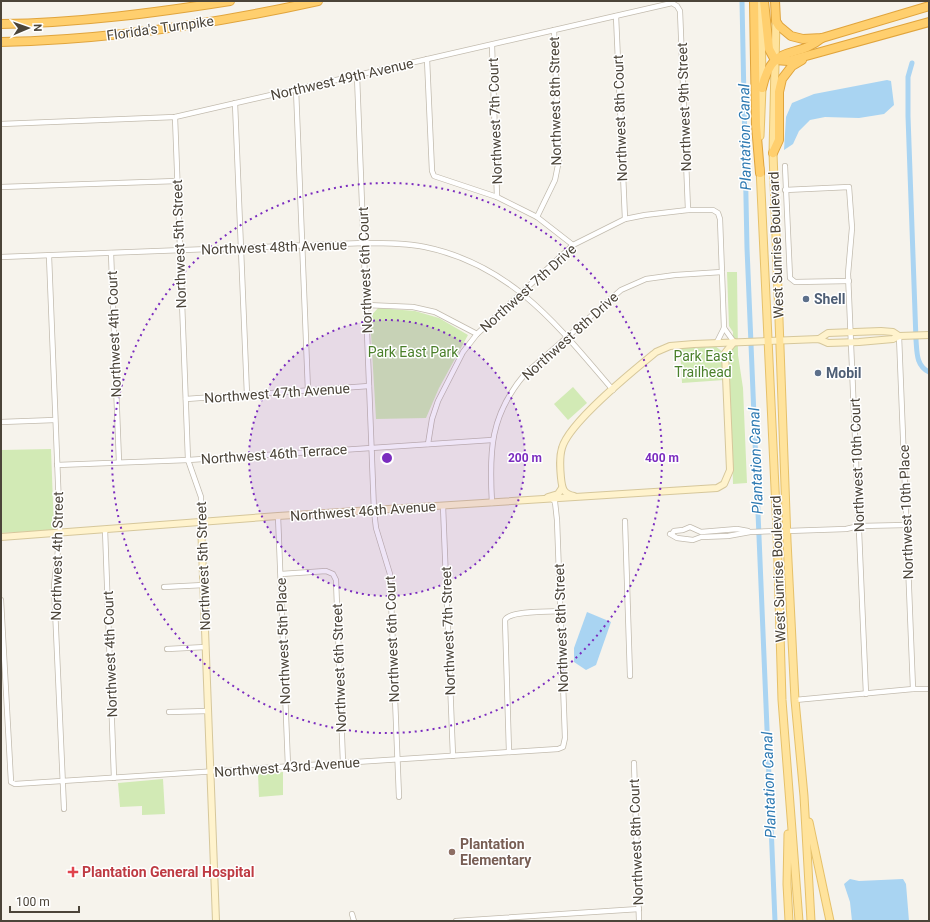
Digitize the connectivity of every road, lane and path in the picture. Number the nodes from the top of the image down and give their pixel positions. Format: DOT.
graph roads {
  1 [pos="230,1"];
  2 [pos="318,1"];
  3 [pos="754,1"];
  4 [pos="761,1"];
  5 [pos="764,1"];
  6 [pos="775,1"];
  7 [pos="677,6"];
  8 [pos="927,7"];
  9 [pos="616,16"];
  10 [pos="776,21"];
  11 [pos="929,22"];
  12 [pos="1,24"];
  13 [pos="554,30"];
  14 [pos="822,38"];
  15 [pos="1,42"];
  16 [pos="492,45"];
  17 [pos="810,56"];
  18 [pos="427,59"];
  19 [pos="775,60"];
  20 [pos="357,76"];
  21 [pos="762,88"];
  22 [pos="296,89"];
  23 [pos="235,104"];
  24 [pos="175,117"];
  25 [pos="1,124"];
  26 [pos="773,153"];
  27 [pos="785,166"];
  28 [pos="760,173"];
  29 [pos="177,181"];
  30 [pos="1,187"];
  31 [pos="785,190"];
  32 [pos="497,197"];
  33 [pos="688,210"];
  34 [pos="537,217"];
  35 [pos="625,219"];
  36 [pos="364,243"];
  37 [pos="573,245"];
  38 [pos="302,246"];
  39 [pos="241,248"];
  40 [pos="180,250"];
  41 [pos="111,253"];
  42 [pos="49,256"];
  43 [pos="1,257"];
  44 [pos="722,272"];
  45 [pos="849,281"];
  46 [pos="522,292"];
  47 [pos="366,305"];
  48 [pos="724,328"];
  49 [pos="852,332"];
  50 [pos="477,334"];
  51 [pos="929,335"];
  52 [pos="899,336"];
  53 [pos="566,337"];
  54 [pos="819,339"];
  55 [pos="767,340"];
  56 [pos="779,341"];
  57 [pos="717,342"];
  58 [pos="735,342"];
  59 [pos="852,342"];
  60 [pos="725,352"];
  61 [pos="369,386"];
  62 [pos="613,390"];
  63 [pos="308,391"];
  64 [pos="247,395"];
  65 [pos="186,400"];
  66 [pos="55,420"];
  67 [pos="1,422"];
  68 [pos="492,440"];
  69 [pos="428,444"];
  70 [pos="372,448"];
  71 [pos="188,460"];
  72 [pos="119,462"];
  73 [pos="57,465"];
  74 [pos="562,488"];
  75 [pos="577,497"];
  76 [pos="552,498"];
  77 [pos="564,499"];
  78 [pos="492,503"];
  79 [pos="443,506"];
  80 [pos="556,509"];
  81 [pos="374,511"];
  82 [pos="278,516"];
  83 [pos="777,518"];
  84 [pos="625,521"];
  85 [pos="201,523"];
  86 [pos="907,525"];
  87 [pos="859,526"];
  88 [pos="105,529"];
  89 [pos="683,530"];
  90 [pos="777,531"];
  91 [pos="787,531"];
  92 [pos="60,532"];
  93 [pos="750,532"];
  94 [pos="1,537"];
  95 [pos="683,539"];
  96 [pos="787,541"];
  97 [pos="280,574"];
  98 [pos="204,585"];
  99 [pos="164,587"];
  100 [pos="1,600"];
  101 [pos="560,611"];
  102 [pos="206,648"];
  103 [pos="167,650"];
  104 [pos="630,676"];
  105 [pos="782,681"];
  106 [pos="913,689"];
  107 [pos="929,689"];
  108 [pos="866,694"];
  109 [pos="794,700"];
  110 [pos="208,711"];
  111 [pos="169,712"];
  112 [pos="563,747"];
  113 [pos="509,752"];
  114 [pos="453,756"];
  115 [pos="397,759"];
  116 [pos="343,763"];
  117 [pos="634,763"];
  118 [pos="288,766"];
  119 [pos="210,772"];
  120 [pos="114,778"];
  121 [pos="62,782"];
  122 [pos="788,795"];
  123 [pos="804,796"];
  124 [pos="399,797"];
  125 [pos="64,809"];
  126 [pos="639,910"];
  127 [pos="352,914"];
  128 [pos="216,921"];
  129 [pos="354,921"];
  130 [pos="456,921"];
  131 [pos="639,921"];
  132 [pos="789,921"];
  133 [pos="798,921"];
  134 [pos="811,921"];
  135 [pos="830,921"];
  1 -- 12 [label="highway, Florida's Turnpike"];
  2 -- 15 [label="highway, Florida's Turnpike"];
  3 -- 28 [label="highway"];
  4 -- 21 [label="main road, West Sunrise Boulevard"];
  5 -- 19 [label="highway"];
  6 -- 10 [label="highway, West Sunrise Boulevard"];
  7 -- 9 [label="street, Northwest 49th Avenue"];
  7 -- 33 [label="street, Northwest 9th Street"];
  8 -- 14 [label="highway"];
  9 -- 13 [label="street, Northwest 49th Avenue"];
  9 -- 35 [label="street, Northwest 8th Court"];
  10 -- 14 [label="highway"];
  10 -- 19 [label="main road, West Sunrise Boulevard"];
  11 -- 17 [label="highway"];
  13 -- 16 [label="street, Northwest 49th Avenue"];
  13 -- 34 [label="street, Northwest 8th Street"];
  14 -- 19 [label="highway"];
  16 -- 18 [label="street, Northwest 49th Avenue"];
  16 -- 32 [label="street, Northwest 7th Court"];
  17 -- 19 [label="highway"];
  17 -- 26 [label="highway"];
  18 -- 20 [label="street, Northwest 49th Avenue"];
  18 -- 32 [label="street"];
  19 -- 21 [label="highway"];
  19 -- 26 [label="main road, West Sunrise Boulevard"];
  20 -- 22 [label="street, Northwest 49th Avenue"];
  20 -- 36 [label="street, Northwest 6th Court"];
  21 -- 28 [label="main road, West Sunrise Boulevard"];
  22 -- 23 [label="street, Northwest 49th Avenue"];
  22 -- 38 [label="street"];
  23 -- 24 [label="street, Northwest 49th Avenue"];
  23 -- 39 [label="street"];
  24 -- 25 [label="street, Northwest 49th Avenue"];
  24 -- 29 [label="street, Northwest 5th Street"];
  26 -- 56 [label="main road, West Sunrise Boulevard"];
  27 -- 31 [label="street"];
  28 -- 55 [label="main road, West Sunrise Boulevard"];
  29 -- 30 [label="street"];
  29 -- 40 [label="street, Northwest 5th Street"];
  31 -- 45 [label="street"];
  31 -- 45 [label="street, Northwest 10th Court"];
  32 -- 34 [label="street"];
  33 -- 35 [label="street, Northwest 7th Drive"];
  33 -- 44 [label="street, Northwest 7th Drive"];
  34 -- 37 [label="street"];
  35 -- 37 [label="street, Northwest 7th Drive"];
  36 -- 38 [label="street, Northwest 48th Avenue"];
  36 -- 46 [label="street, Northwest 48th Avenue"];
  36 -- 47 [label="street, Northwest 6th Court"];
  37 -- 46 [label="street, Northwest 7th Drive"];
  38 -- 39 [label="street, Northwest 48th Avenue"];
  38 -- 63 [label="street"];
  39 -- 40 [label="street, Northwest 48th Avenue"];
  39 -- 64 [label="street"];
  40 -- 41 [label="street, Northwest 48th Avenue"];
  40 -- 65 [label="street, Northwest 5th Street"];
  41 -- 42 [label="street, Northwest 48th Avenue"];
  41 -- 72 [label="street, Northwest 4th Court"];
  42 -- 43 [label="street, Northwest 48th Avenue"];
  42 -- 66 [label="street, Northwest 4th Street"];
  44 -- 48 [label="street"];
  44 -- 53 [label="street, Northwest 8th Drive"];
  45 -- 49 [label="street, Northwest 10th Court"];
  46 -- 50 [label="street, Northwest 7th Drive"];
  46 -- 53 [label="street, Northwest 48th Avenue"];
  47 -- 50 [label="street"];
  47 -- 61 [label="street, Northwest 6th Court"];
  48 -- 57 [label="street"];
  48 -- 58 [label="street"];
  49 -- 52 [label="street"];
  49 -- 54 [label="street"];
  49 -- 59 [label="street, Northwest 10th Court"];
  50 -- 69 [label="street, Northwest 7th Drive"];
  51 -- 52 [label="street"];
  52 -- 59 [label="street"];
  52 -- 86 [label="street, Northwest 10th Place"];
  53 -- 62 [label="street, Northwest 48th Avenue"];
  53 -- 68 [label="street, Northwest 8th Drive"];
  54 -- 56 [label="street"];
  54 -- 59 [label="street"];
  55 -- 56 [label="street"];
  55 -- 58 [label="street"];
  55 -- 83 [label="main road, West Sunrise Boulevard"];
  56 -- 91 [label="main road, West Sunrise Boulevard"];
  57 -- 58 [label="street"];
  57 -- 60 [label="street"];
  57 -- 62 [label="street"];
  58 -- 60 [label="street"];
  59 -- 87 [label="street, Northwest 10th Court"];
  60 -- 75 [label="street"];
  61 -- 63 [label="street, Northwest 47th Avenue"];
  61 -- 70 [label="street, Northwest 6th Court"];
  62 -- 74 [label="street"];
  63 -- 64 [label="street, Northwest 47th Avenue"];
  64 -- 65 [label="street, Northwest 47th Avenue"];
  65 -- 71 [label="street, Northwest 5th Street"];
  66 -- 67 [label="street"];
  66 -- 73 [label="street, Northwest 4th Street"];
  68 -- 69 [label="street, Northwest 46th Terrace"];
  68 -- 78 [label="street, Northwest 8th Drive"];
  69 -- 70 [label="street, Northwest 46th Terrace"];
  70 -- 71 [label="street, Northwest 46th Terrace"];
  70 -- 81 [label="street, Northwest 6th Court"];
  71 -- 72 [label="street, Northwest 46th Terrace"];
  71 -- 85 [label="street, Northwest 5th Street"];
  72 -- 73 [label="street, Northwest 46th Terrace"];
  73 -- 92 [label="street, Northwest 4th Street"];
  74 -- 75 [label="street"];
  74 -- 76 [label="street"];
  75 -- 77 [label="street"];
  76 -- 77 [label="street"];
  76 -- 78 [label="street, Northwest 46th Avenue"];
  76 -- 80 [label="street, Northwest 8th Street"];
  77 -- 80 [label="street"];
  78 -- 79 [label="street, Northwest 46th Avenue"];
  79 -- 81 [label="street, Northwest 46th Avenue"];
  79 -- 114 [label="street, Northwest 7th Street"];
  80 -- 101 [label="street, Northwest 8th Street"];
  81 -- 82 [label="street, Northwest 46th Avenue"];
  81 -- 115 [label="street, Northwest 6th Court"];
  82 -- 85 [label="street, Northwest 46th Avenue"];
  82 -- 97 [label="street, Northwest 5th Place"];
  83 -- 90 [label="main road, West Sunrise Boulevard"];
  83 -- 91 [label="main road"];
  84 -- 104 [label="street"];
  85 -- 88 [label="street, Northwest 46th Avenue"];
  85 -- 98 [label="street, Northwest 5th Street"];
  86 -- 87 [label="street"];
  86 -- 106 [label="street, Northwest 10th Place"];
  87 -- 91 [label="street"];
  87 -- 108 [label="street, Northwest 10th Court"];
  88 -- 92 [label="street, Northwest 46th Avenue"];
  88 -- 120 [label="street, Northwest 4th Court"];
  89 -- 93 [label="street"];
  89 -- 95 [label="street"];
  89 -- 95 [label="street"];
  90 -- 93 [label="street"];
  90 -- 96 [label="main road"];
  90 -- 105 [label="main road, West Sunrise Boulevard"];
  91 -- 96 [label="main road, West Sunrise Boulevard"];
  92 -- 94 [label="street, Northwest 46th Avenue"];
  92 -- 121 [label="street, Northwest 4th Street"];
  93 -- 95 [label="street"];
  96 -- 109 [label="main road, West Sunrise Boulevard"];
  97 -- 116 [label="street, Northwest 6th Street"];
  97 -- 118 [label="street, Northwest 5th Place"];
  98 -- 99 [label="street"];
  98 -- 102 [label="street, Northwest 5th Street"];
  100 -- 121 [label="street, Northwest 43rd Avenue"];
  101 -- 112 [label="street, Northwest 8th Street"];
  101 -- 113 [label="street"];
  102 -- 103 [label="street"];
  102 -- 110 [label="street, Northwest 5th Street"];
  105 -- 109 [label="main road"];
  105 -- 122 [label="main road, West Sunrise Boulevard"];
  106 -- 107 [label="street"];
  106 -- 108 [label="street"];
  108 -- 109 [label="street"];
  109 -- 123 [label="main road, West Sunrise Boulevard"];
  110 -- 111 [label="street"];
  110 -- 119 [label="street, Northwest 5th Street"];
  112 -- 113 [label="street, Northwest 43rd Avenue"];
  113 -- 114 [label="street, Northwest 43rd Avenue"];
  114 -- 115 [label="street, Northwest 43rd Avenue"];
  115 -- 116 [label="street, Northwest 43rd Avenue"];
  115 -- 124 [label="street, Northwest 6th Court"];
  116 -- 118 [label="street, Northwest 43rd Avenue"];
  117 -- 126 [label="street, Northwest 8th Court"];
  118 -- 119 [label="street, Northwest 43rd Avenue"];
  119 -- 120 [label="street, Northwest 43rd Avenue"];
  119 -- 128 [label="street, Northwest 5th Street"];
  120 -- 121 [label="street, Northwest 43rd Avenue"];
  121 -- 125 [label="street, Northwest 4th Street"];
  122 -- 132 [label="main road"];
  122 -- 133 [label="main road, West Sunrise Boulevard"];
  123 -- 134 [label="main road, West Sunrise Boulevard"];
  123 -- 135 [label="main road"];
  126 -- 130 [label="street"];
  126 -- 131 [label="street, Northwest 8th Court"];
  127 -- 129 [label="street"];
}
